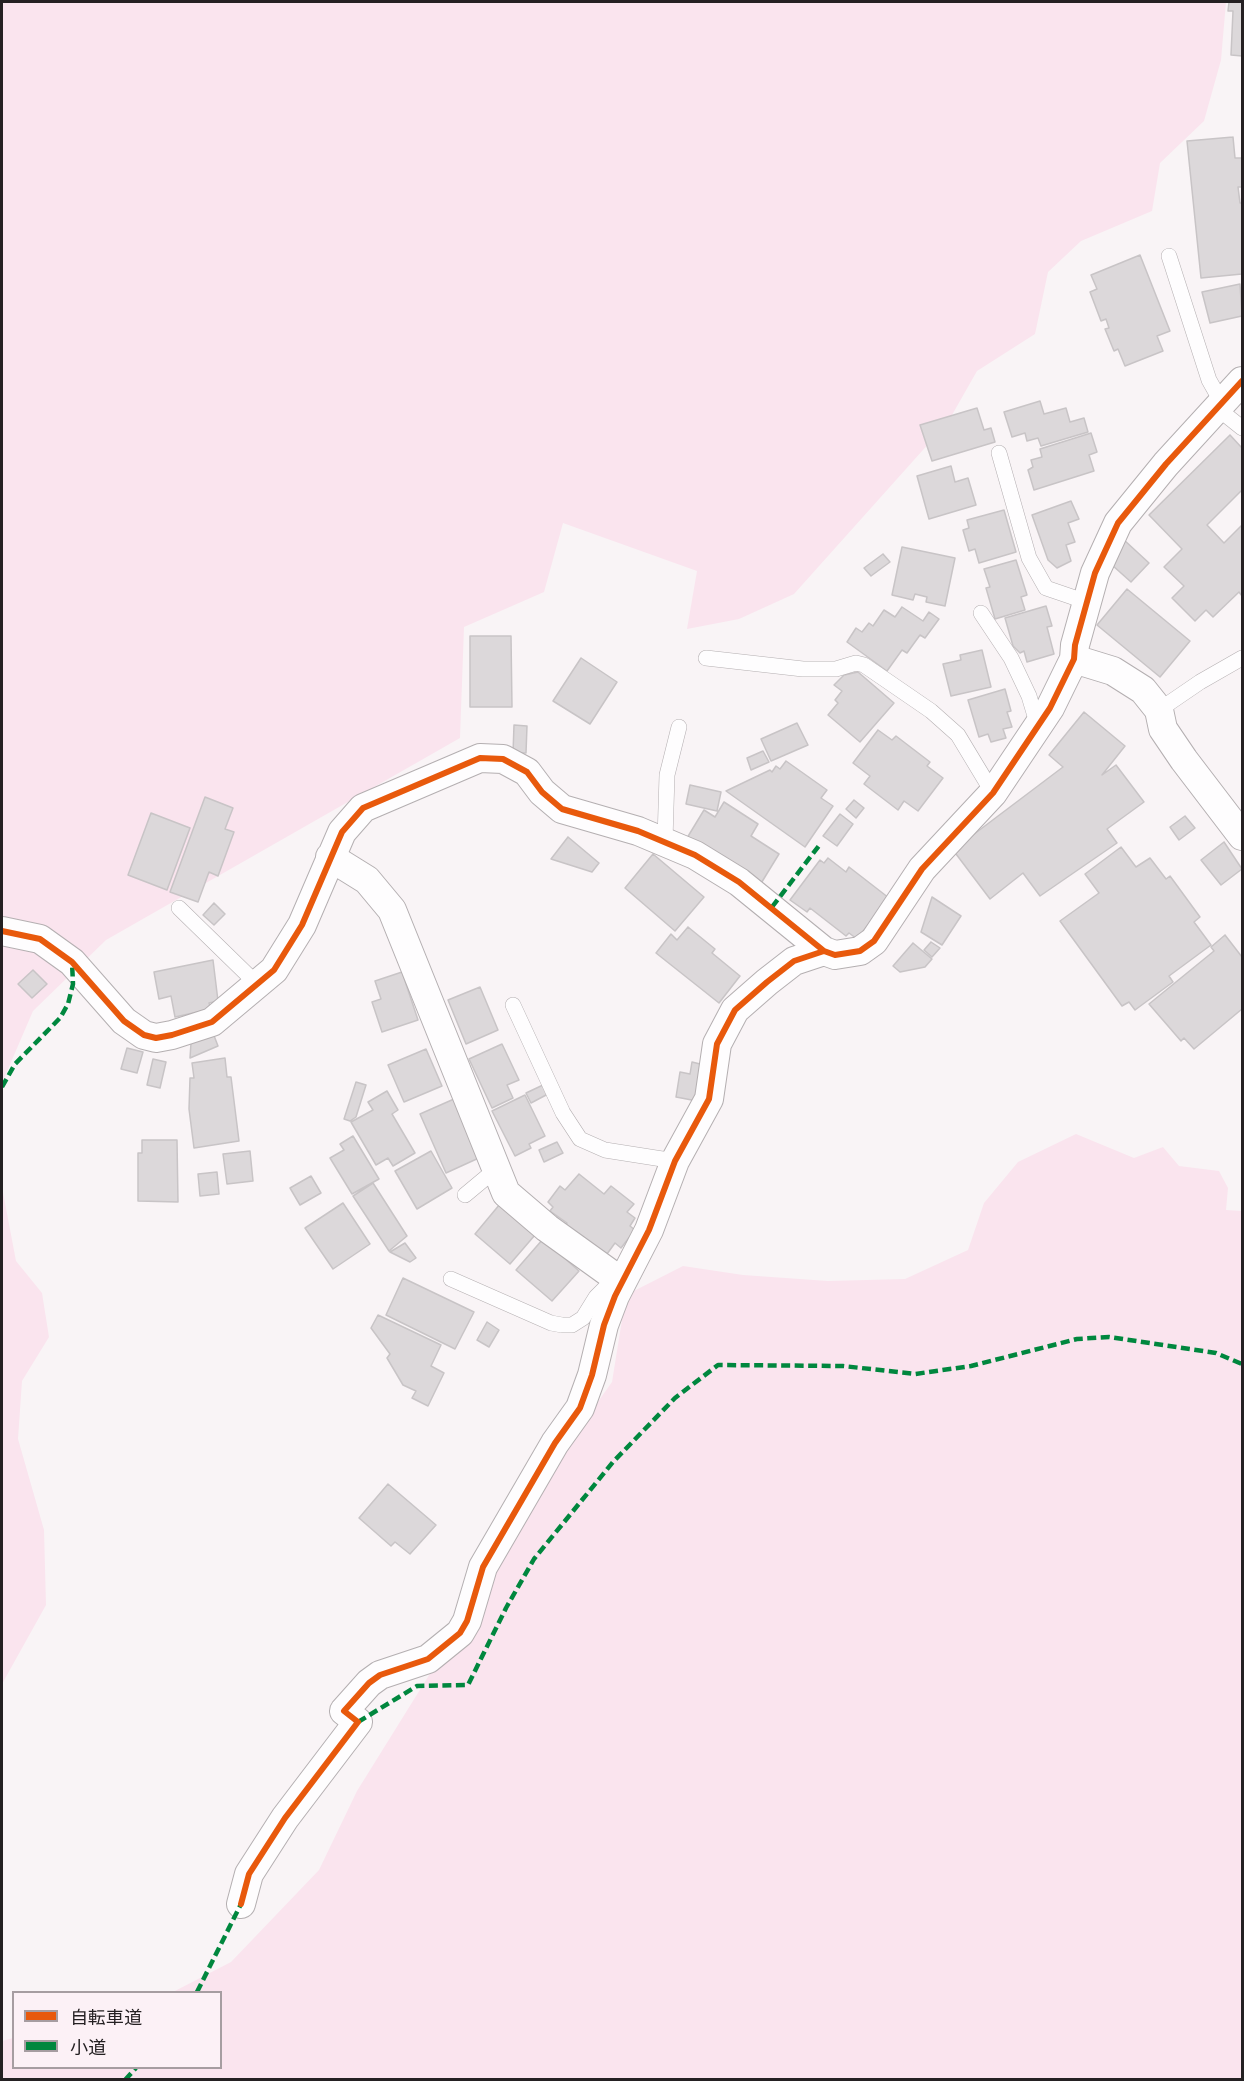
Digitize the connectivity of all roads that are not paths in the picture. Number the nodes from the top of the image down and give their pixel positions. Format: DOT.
graph roads {
  1 [pos="1169,256"];
  2 [pos="1242,381"];
  3 [pos="1219,405"];
  4 [pos="1242,428"];
  5 [pos="999,453"];
  6 [pos="1088,602"];
  7 [pos="981,613"];
  8 [pos="706,657"];
  9 [pos="1242,658"];
  10 [pos="1074,659"];
  11 [pos="1159,710"];
  12 [pos="1038,726"];
  13 [pos="679,727"];
  14 [pos="993,793"];
  15 [pos="1242,836"];
  16 [pos="665,840"];
  17 [pos="330,857"];
  18 [pos="179,908"];
  19 [pos="2,931"];
  20 [pos="824,951"];
  21 [pos="258,985"];
  22 [pos="513,1005"];
  23 [pos="675,1161"];
  24 [pos="495,1170"];
  25 [pos="465,1195"];
  26 [pos="451,1279"];
  27 [pos="619,1280"];
  28 [pos="241,1904"];
  1 -- 3 [label="lane"];
  2 -- 3 [label="street"];
  3 -- 4 [label="lane"];
  3 -- 6 [label="street"];
  5 -- 6 [label="lane"];
  6 -- 10 [label="street"];
  7 -- 12 [label="lane"];
  8 -- 14 [label="lane"];
  9 -- 11 [label="lane"];
  10 -- 11 [label="street"];
  10 -- 12 [label="street"];
  11 -- 15 [label="street"];
  12 -- 14 [label="street"];
  13 -- 16 [label="lane"];
  14 -- 20 [label="street"];
  16 -- 17 [label="street"];
  16 -- 20 [label="street"];
  17 -- 21 [label="street"];
  17 -- 24 [label="street"];
  18 -- 21 [label="lane"];
  19 -- 21 [label="street"];
  20 -- 23 [label="street"];
  22 -- 23 [label="lane"];
  23 -- 27 [label="street"];
  24 -- 25 [label="lane"];
  24 -- 27 [label="street"];
  26 -- 27 [label="lane"];
  27 -- 28 [label="street"];
}
